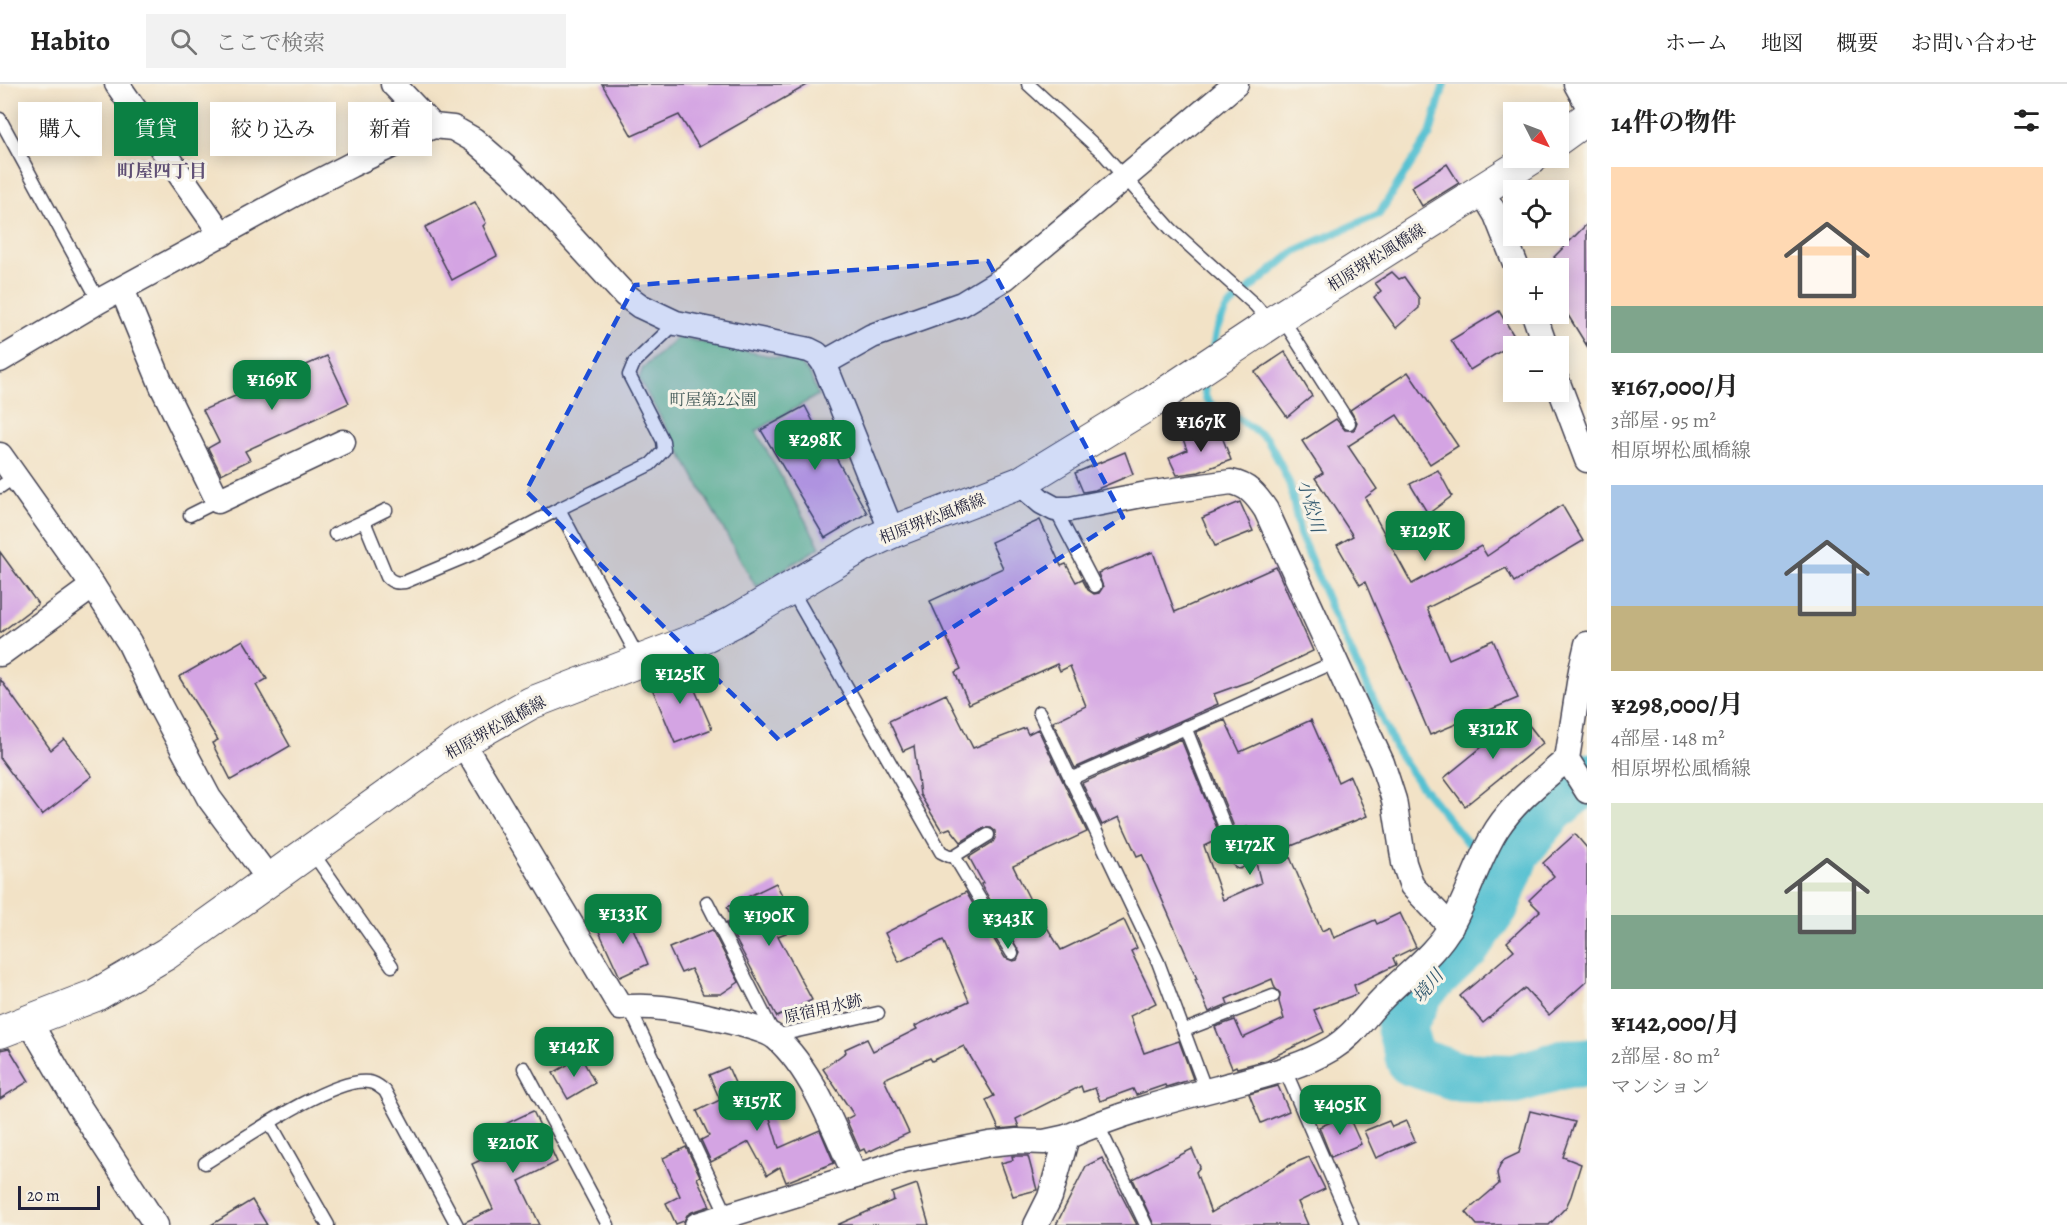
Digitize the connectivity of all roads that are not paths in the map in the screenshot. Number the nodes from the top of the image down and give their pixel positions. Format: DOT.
graph roads {
  1 [pos="117,84"];
  2 [pos="393,84"];
  3 [pos="1028,84"];
  4 [pos="1236,84"];
  5 [pos="1576,84"];
  6 [pos="1587,105"];
  7 [pos="1587,118"];
  8 [pos="0,119"];
  9 [pos="433,126"];
  10 [pos="1569,131"];
  11 [pos="1516,168"];
  12 [pos="1124,177"];
  13 [pos="1481,190"];
  14 [pos="222,235"];
  15 [pos="1513,258"];
  16 [pos="122,290"];
  17 [pos="99,301"];
  18 [pos="1269,315"];
  19 [pos="676,323"];
  20 [pos="0,360"];
  21 [pos="824,363"];
  22 [pos="1565,402"];
  23 [pos="1349,423"];
  24 [pos="343,442"];
  25 [pos="0,455"];
  26 [pos="1587,460"];
  27 [pos="8,482"];
  28 [pos="1020,483"];
  29 [pos="218,501"];
  30 [pos="559,509"];
  31 [pos="1054,509"];
  32 [pos="386,510"];
  33 [pos="190,515"];
  34 [pos="363,521"];
  35 [pos="892,532"];
  36 [pos="335,534"];
  37 [pos="93,586"];
  38 [pos="1095,586"];
  39 [pos="790,588"];
  40 [pos="1587,644"];
  41 [pos="0,654"];
  42 [pos="640,661"];
  43 [pos="1335,662"];
  44 [pos="1584,670"];
  45 [pos="1039,712"];
  46 [pos="1185,727"];
  47 [pos="462,742"];
  48 [pos="1571,765"];
  49 [pos="1070,778"];
  50 [pos="1587,791"];
  51 [pos="988,836"];
  52 [pos="311,850"];
  53 [pos="954,856"];
  54 [pos="1239,862"];
  55 [pos="268,879"];
  56 [pos="707,902"];
  57 [pos="1451,927"];
  58 [pos="1012,953"];
  59 [pos="392,966"];
  60 [pos="1273,996"];
  61 [pos="629,1007"];
  62 [pos="878,1013"];
  63 [pos="29,1021"];
  64 [pos="1185,1030"];
  65 [pos="0,1032"];
  66 [pos="775,1036"];
  67 [pos="524,1068"];
  68 [pos="1285,1070"];
  69 [pos="1206,1091"];
  70 [pos="270,1123"];
  71 [pos="1097,1123"];
  72 [pos="1067,1137"];
  73 [pos="206,1163"];
  74 [pos="855,1176"];
  75 [pos="728,1217"];
  76 [pos="156,1225"];
  77 [pos="328,1225"];
  78 [pos="457,1225"];
  79 [pos="608,1225"];
  80 [pos="697,1225"];
  81 [pos="1036,1225"];
  82 [pos="1146,1225"];
  83 [pos="1352,1225"];
  1 -- 14 [label="street"];
  2 -- 9 [label="street"];
  3 -- 12 [label="lane"];
  4 -- 12 [label="street"];
  5 -- 6 [label="street"];
  7 -- 10 [label="street"];
  8 -- 17 [label="lane"];
  9 -- 14 [label="street"];
  9 -- 19 [label="street"];
  11 -- 13 [label="street, 相原堺松風橋線"];
  12 -- 18 [label="lane"];
  12 -- 21 [label="street"];
  13 -- 15 [label="street"];
  13 -- 18 [label="street, 相原堺松風橋線"];
  14 -- 16 [label="street"];
  16 -- 17 [label="street"];
  16 -- 29 [label="street"];
  17 -- 20 [label="street"];
  18 -- 23 [label="lane"];
  18 -- 28 [label="street, 相原堺松風橋線"];
  19 -- 21 [label="street"];
  19 -- 30 [label="lane"];
  21 -- 35 [label="street"];
  22 -- 26 [label="street"];
  24 -- 29 [label="street"];
  25 -- 27 [label="street"];
  27 -- 37 [label="street"];
  28 -- 31 [label="street"];
  28 -- 35 [label="street, 相原堺松風橋線"];
  29 -- 33 [label="lane"];
  30 -- 34 [label="lane"];
  30 -- 42 [label="lane"];
  31 -- 38 [label="lane"];
  31 -- 43 [label="street"];
  32 -- 34 [label="lane"];
  34 -- 36 [label="lane"];
  35 -- 39 [label="street, 相原堺松風橋線"];
  37 -- 41 [label="street"];
  37 -- 55 [label="street"];
  39 -- 42 [label="street, 相原堺松風橋線"];
  39 -- 53 [label="lane"];
  40 -- 44 [label="street"];
  42 -- 47 [label="street, 相原堺松風橋線"];
  43 -- 46 [label="lane"];
  43 -- 57 [label="street"];
  44 -- 48 [label="street"];
  45 -- 49 [label="lane"];
  46 -- 49 [label="lane"];
  46 -- 54 [label="lane"];
  47 -- 52 [label="street, 相原堺松風橋線"];
  47 -- 61 [label="street"];
  48 -- 50 [label="street"];
  48 -- 57 [label="street"];
  49 -- 64 [label="lane"];
  51 -- 53 [label="lane"];
  52 -- 55 [label="street, 相原堺松風橋線"];
  52 -- 59 [label="lane"];
  53 -- 58 [label="lane"];
  55 -- 63 [label="street, 相原堺松風橋線"];
  56 -- 66 [label="lane"];
  57 -- 68 [label="street"];
  60 -- 64 [label="lane"];
  61 -- 66 [label="street"];
  61 -- 75 [label="lane"];
  62 -- 66 [label="lane, 原宿用水跡"];
  63 -- 65 [label="street, 相原堺松風橋線"];
  63 -- 76 [label="street"];
  64 -- 69 [label="lane"];
  66 -- 74 [label="street"];
  67 -- 79 [label="lane"];
  68 -- 69 [label="street"];
  68 -- 83 [label="lane"];
  69 -- 71 [label="street"];
  70 -- 73 [label="lane"];
  70 -- 77 [label="lane"];
  70 -- 78 [label="lane"];
  71 -- 72 [label="street"];
  71 -- 82 [label="lane"];
  72 -- 74 [label="street"];
  72 -- 81 [label="street"];
  74 -- 75 [label="street"];
  75 -- 80 [label="street"];
}
